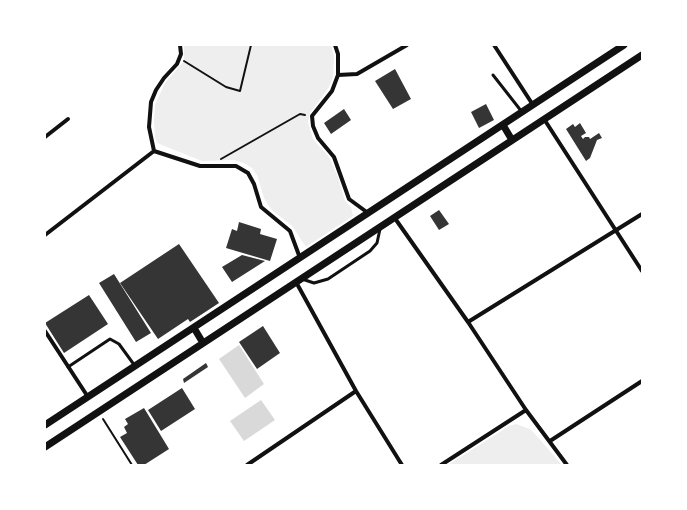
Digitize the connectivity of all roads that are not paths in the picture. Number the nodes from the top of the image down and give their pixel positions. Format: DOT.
graph roads {
  1 [pos="180,45"];
  2 [pos="335,45"];
  3 [pos="407,45"];
  4 [pos="494,45"];
  5 [pos="624,45"];
  6 [pos="642,55"];
  7 [pos="493,75"];
  8 [pos="338,76"];
  9 [pos="533,105"];
  10 [pos="522,112"];
  11 [pos="68,119"];
  12 [pos="544,119"];
  13 [pos="503,125"];
  14 [pos="45,137"];
  15 [pos="512,140"];
  16 [pos="154,151"];
  17 [pos="368,213"];
  18 [pos="642,214"];
  19 [pos="394,217"];
  20 [pos="380,226"];
  21 [pos="616,231"];
  22 [pos="45,234"];
  23 [pos="300,258"];
  24 [pos="642,271"];
  25 [pos="298,280"];
  26 [pos="468,322"];
  27 [pos="194,328"];
  28 [pos="45,331"];
  29 [pos="203,343"];
  30 [pos="135,366"];
  31 [pos="68,367"];
  32 [pos="642,381"];
  33 [pos="356,391"];
  34 [pos="88,397"];
  35 [pos="526,410"];
  36 [pos="45,424"];
  37 [pos="550,441"];
  38 [pos="45,446"];
  39 [pos="247,465"];
  40 [pos="402,465"];
  41 [pos="441,465"];
  42 [pos="567,465"];
  1 -- 16 [label="street"];
  2 -- 8 [label="street"];
  3 -- 8 [label="street"];
  4 -- 9 [label="street"];
  5 -- 9 [label="street"];
  6 -- 12 [label="street"];
  7 -- 10 [label="lane"];
  8 -- 17 [label="street"];
  9 -- 10 [label="street"];
  10 -- 13 [label="street"];
  11 -- 14 [label="street"];
  12 -- 15 [label="street"];
  12 -- 21 [label="street"];
  13 -- 15 [label="street"];
  13 -- 17 [label="street"];
  15 -- 19 [label="street"];
  16 -- 22 [label="street"];
  16 -- 23 [label="street"];
  17 -- 23 [label="street"];
  18 -- 21 [label="street"];
  19 -- 20 [label="street"];
  19 -- 26 [label="street"];
  20 -- 25 [label="street"];
  20 -- 25 [label="lane"];
  21 -- 24 [label="street"];
  21 -- 26 [label="street"];
  23 -- 27 [label="street"];
  25 -- 29 [label="street"];
  25 -- 33 [label="street"];
  26 -- 35 [label="street"];
  27 -- 29 [label="street"];
  27 -- 30 [label="street"];
  28 -- 31 [label="street"];
  29 -- 38 [label="street"];
  30 -- 31 [label="lane"];
  30 -- 34 [label="street"];
  31 -- 34 [label="street"];
  32 -- 37 [label="street"];
  33 -- 39 [label="street"];
  33 -- 40 [label="street"];
  34 -- 36 [label="street"];
  35 -- 37 [label="street"];
  35 -- 41 [label="street"];
  37 -- 42 [label="street"];
}
